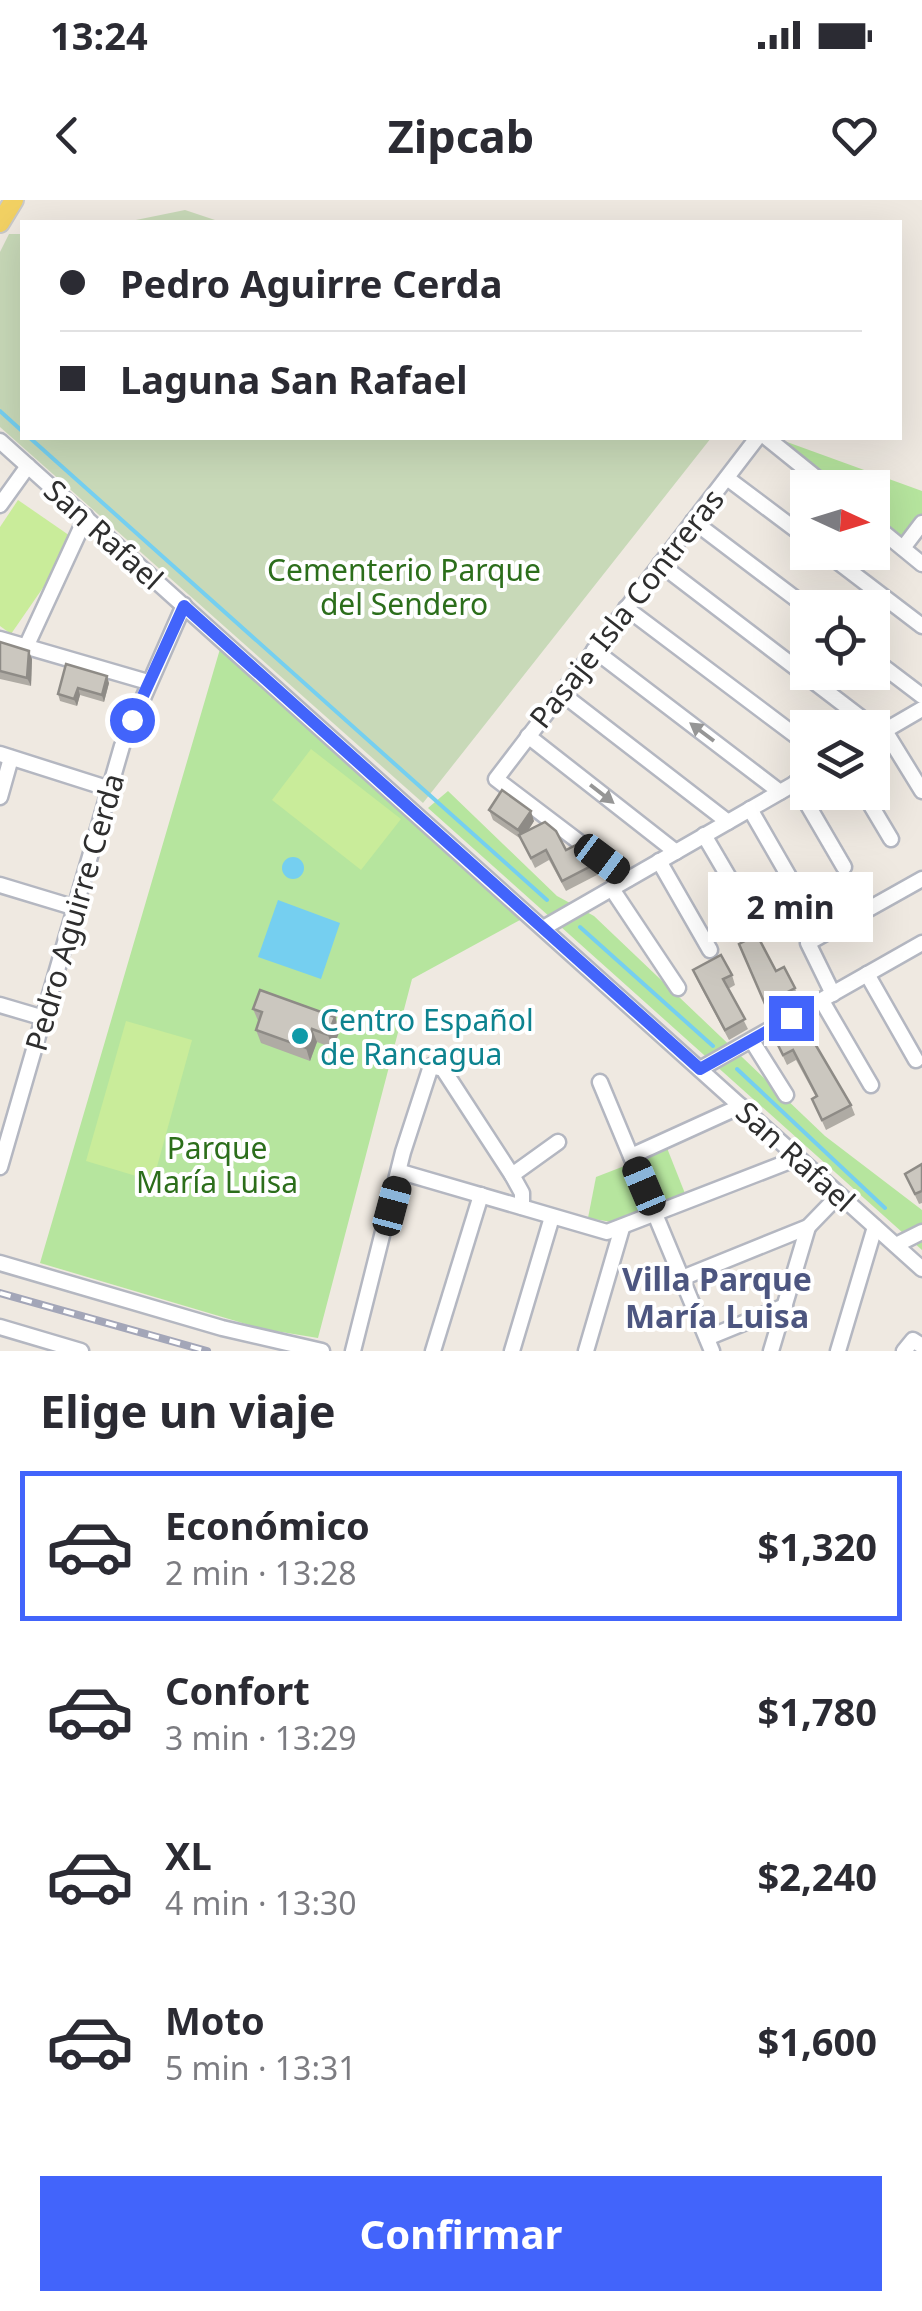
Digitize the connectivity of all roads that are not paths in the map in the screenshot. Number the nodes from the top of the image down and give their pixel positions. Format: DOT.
graph roads {
  1 [pos="14,200"];
  2 [pos="0,223"];
  3 [pos="0,440"];
  4 [pos="755,440"];
  5 [pos="769,440"];
  6 [pos="28,466"];
  7 [pos="806,470"];
  8 [pos="726,478"];
  9 [pos="0,505"];
  10 [pos="86,517"];
  11 [pos="693,521"];
  12 [pos="922,523"];
  13 [pos="790,526"];
  14 [pos="890,537"];
  15 [pos="904,548"];
  16 [pos="660,564"];
  17 [pos="922,564"];
  18 [pos="849,570"];
  19 [pos="790,594"];
  20 [pos="184,606"];
  21 [pos="626,608"];
  22 [pos="922,626"];
  23 [pos="0,639"];
  24 [pos="26,647"];
  25 [pos="594,650"];
  26 [pos="890,672"];
  27 [pos="148,682"];
  28 [pos="562,692"];
  29 [pos="922,696"];
  30 [pos="849,710"];
  31 [pos="922,710"];
  32 [pos="890,728"];
  33 [pos="790,731"];
  34 [pos="528,736"];
  35 [pos="890,748"];
  36 [pos="6,756"];
  37 [pos="790,786"];
  38 [pos="110,788"];
  39 [pos="922,791"];
  40 [pos="780,792"];
  41 [pos="0,797"];
  42 [pos="750,809"];
  43 [pos="816,810"];
  44 [pos="874,810"];
  45 [pos="728,822"];
  46 [pos="704,835"];
  47 [pos="891,839"];
  48 [pos="676,852"];
  49 [pos="659,861"];
  50 [pos="844,867"];
  51 [pos="922,878"];
  52 [pos="628,879"];
  53 [pos="0,885"];
  54 [pos="612,889"];
  55 [pos="799,894"];
  56 [pos="76,908"];
  57 [pos="755,922"];
  58 [pos="546,927"];
  59 [pos="918,945"];
  60 [pos="710,950"];
  61 [pos="922,962"];
  62 [pos="867,974"];
  63 [pos="678,988"];
  64 [pos="828,998"];
  65 [pos="0,1005"];
  66 [pos="44,1018"];
  67 [pos="752,1041"];
  68 [pos="916,1060"];
  69 [pos="700,1069"];
  70 [pos="600,1082"];
  71 [pos="871,1085"];
  72 [pos="786,1095"];
  73 [pos="742,1106"];
  74 [pos="558,1142"];
  75 [pos="3,1149"];
  76 [pos="631,1156"];
  77 [pos="798,1158"];
  78 [pos="0,1167"];
  79 [pos="401,1172"];
  80 [pos="512,1175"];
  81 [pos="839,1195"];
  82 [pos="480,1196"];
  83 [pos="522,1208"];
  84 [pos="656,1215"];
  85 [pos="552,1217"];
  86 [pos="808,1227"];
  87 [pos="874,1227"];
  88 [pos="622,1228"];
  89 [pos="922,1232"];
  90 [pos="896,1246"];
  91 [pos="0,1264"];
  92 [pos="922,1269"];
  93 [pos="682,1278"];
  94 [pos="784,1306"];
  95 [pos="0,1327"];
  96 [pos="710,1344"];
  97 [pos="81,1351"];
  98 [pos="322,1351"];
  99 [pos="353,1351"];
  100 [pos="433,1351"];
  101 [pos="512,1351"];
  102 [pos="586,1351"];
  103 [pos="771,1351"];
  104 [pos="838,1351"];
  1 -- 2 [label="main road"];
  3 -- 6 [label="street, San Rafael"];
  4 -- 8 [label="street, Pasaje Isla Contreras"];
  5 -- 7 [label="street"];
  6 -- 9 [label="street"];
  6 -- 10 [label="street, San Rafael"];
  8 -- 11 [label="street, Pasaje Isla Contreras"];
  8 -- 13 [label="street"];
  10 -- 20 [label="street, San Rafael"];
  10 -- 24 [label="street"];
  11 -- 16 [label="street, Pasaje Isla Contreras"];
  11 -- 19 [label="street"];
  12 -- 15 [label="street"];
  14 -- 15 [label="street"];
  15 -- 17 [label="street"];
  16 -- 21 [label="street, Pasaje Isla Contreras"];
  16 -- 30 [label="street"];
  18 -- 22 [label="street"];
  20 -- 27 [label="street, Pedro Aguirre Cerda"];
  20 -- 58 [label="street, San Rafael"];
  21 -- 25 [label="street, Pasaje Isla Contreras"];
  21 -- 33 [label="street"];
  23 -- 24 [label="street"];
  24 -- 27 [label="street"];
  25 -- 28 [label="street, Pasaje Isla Contreras"];
  40 -- 25 [label="street, one-way"];
  26 -- 29 [label="street"];
  27 -- 38 [label="street, Pedro Aguirre Cerda"];
  28 -- 34 [label="street, Pasaje Isla Contreras"];
  28 -- 45 [label="street"];
  31 -- 32 [label="street"];
  34 -- 48 [label="street, one-way"];
  34 -- 52 [label="street, Pasaje Isla Contreras"];
  35 -- 39 [label="street"];
  36 -- 38 [label="street"];
  36 -- 41 [label="street"];
  37 -- 40 [label="street"];
  38 -- 56 [label="street, Pedro Aguirre Cerda"];
  40 -- 42 [label="street"];
  42 -- 45 [label="street"];
  42 -- 55 [label="street"];
  43 -- 50 [label="street"];
  44 -- 47 [label="street"];
  45 -- 46 [label="street"];
  46 -- 48 [label="street"];
  46 -- 57 [label="street"];
  48 -- 49 [label="street"];
  49 -- 52 [label="street"];
  49 -- 60 [label="street"];
  51 -- 64 [label="street"];
  52 -- 54 [label="street"];
  53 -- 56 [label="street"];
  54 -- 58 [label="street"];
  54 -- 63 [label="street"];
  56 -- 66 [label="street, Pedro Aguirre Cerda"];
  58 -- 69 [label="street, San Rafael"];
  59 -- 61 [label="street"];
  59 -- 62 [label="street"];
  62 -- 64 [label="street"];
  62 -- 68 [label="street"];
  64 -- 67 [label="street"];
  64 -- 71 [label="street"];
  65 -- 66 [label="street"];
  66 -- 75 [label="street, Pedro Aguirre Cerda"];
  67 -- 69 [label="street"];
  67 -- 72 [label="street"];
  69 -- 73 [label="street, San Rafael"];
  70 -- 76 [label="street"];
  73 -- 76 [label="street"];
  73 -- 77 [label="street, San Rafael"];
  74 -- 80 [label="street"];
  75 -- 78 [label="street, Pedro Aguirre Cerda"];
  76 -- 84 [label="street"];
  77 -- 81 [label="street, San Rafael"];
  77 -- 84 [label="street"];
  79 -- 80 [label="street"];
  79 -- 82 [label="street"];
  79 -- 99 [label="street"];
  80 -- 83 [label="street"];
  81 -- 86 [label="street"];
  81 -- 87 [label="street, San Rafael"];
  82 -- 83 [label="street"];
  82 -- 100 [label="street"];
  83 -- 85 [label="street"];
  84 -- 88 [label="street"];
  84 -- 93 [label="street"];
  85 -- 88 [label="street"];
  85 -- 101 [label="street"];
  86 -- 93 [label="street"];
  86 -- 94 [label="street"];
  87 -- 90 [label="street, San Rafael"];
  87 -- 104 [label="street"];
  88 -- 102 [label="street"];
  89 -- 90 [label="street"];
  90 -- 92 [label="street, San Rafael"];
  91 -- 98 [label="street"];
  93 -- 96 [label="street"];
  94 -- 96 [label="street"];
  94 -- 103 [label="street"];
  95 -- 97 [label="street"];
}
